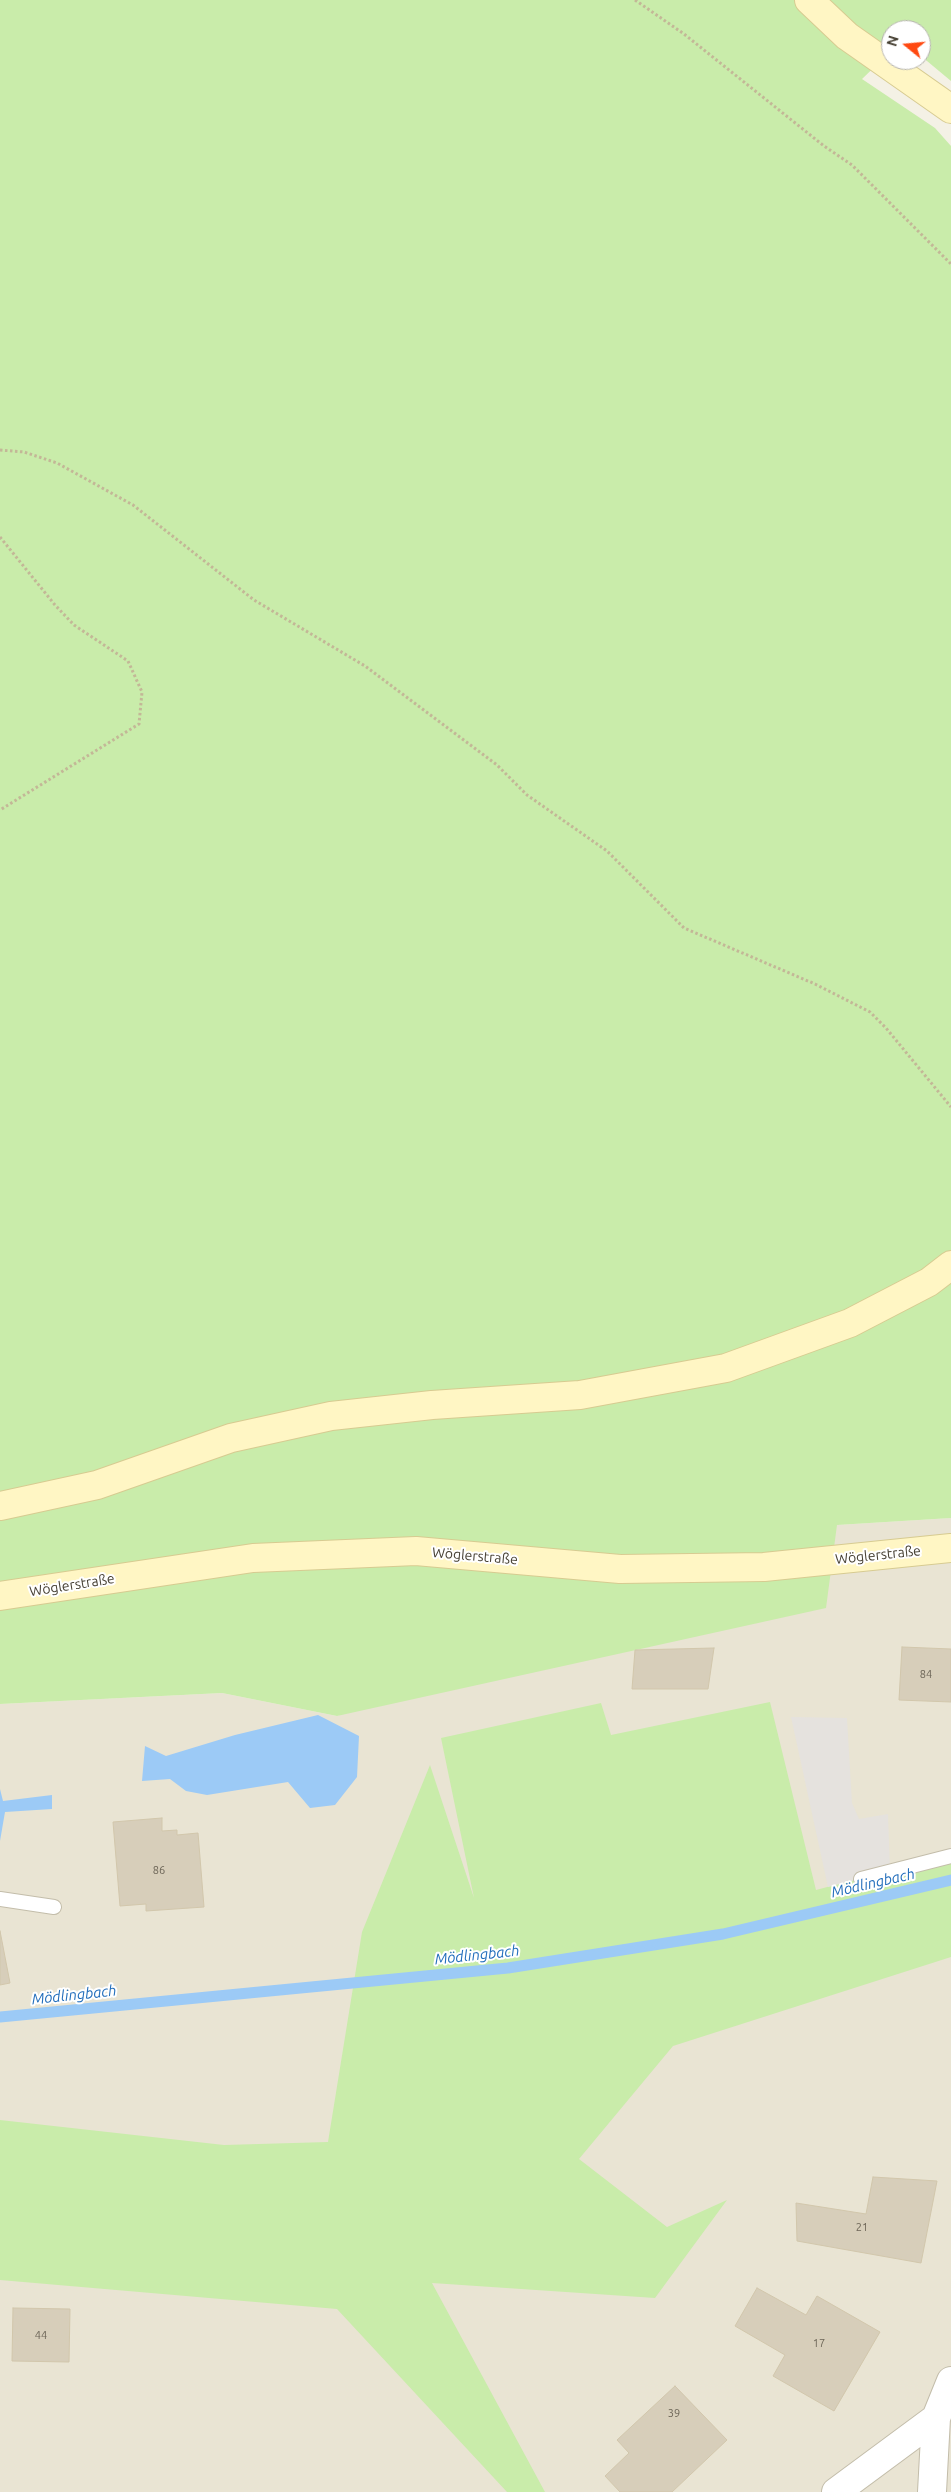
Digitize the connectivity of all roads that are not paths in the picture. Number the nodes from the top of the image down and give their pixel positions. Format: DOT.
graph roads {
  1 [pos="809,0"];
  2 [pos="951,109"];
  3 [pos="951,1265"];
  4 [pos="0,1506"];
  5 [pos="951,1548"];
  6 [pos="0,1596"];
  7 [pos="951,1856"];
  8 [pos="861,1879"];
  9 [pos="0,1899"];
  10 [pos="54,1907"];
  11 [pos="951,2381"];
  12 [pos="936,2418"];
  13 [pos="836,2492"];
  14 [pos="932,2492"];
  1 -- 2 [label="main road"];
  3 -- 4 [label="main road"];
  5 -- 6 [label="main road, Wöglerstraße"];
  7 -- 8 [label="lane"];
  9 -- 10 [label="lane"];
  11 -- 12 [label="street"];
  12 -- 13 [label="street"];
  12 -- 14 [label="street"];
}
